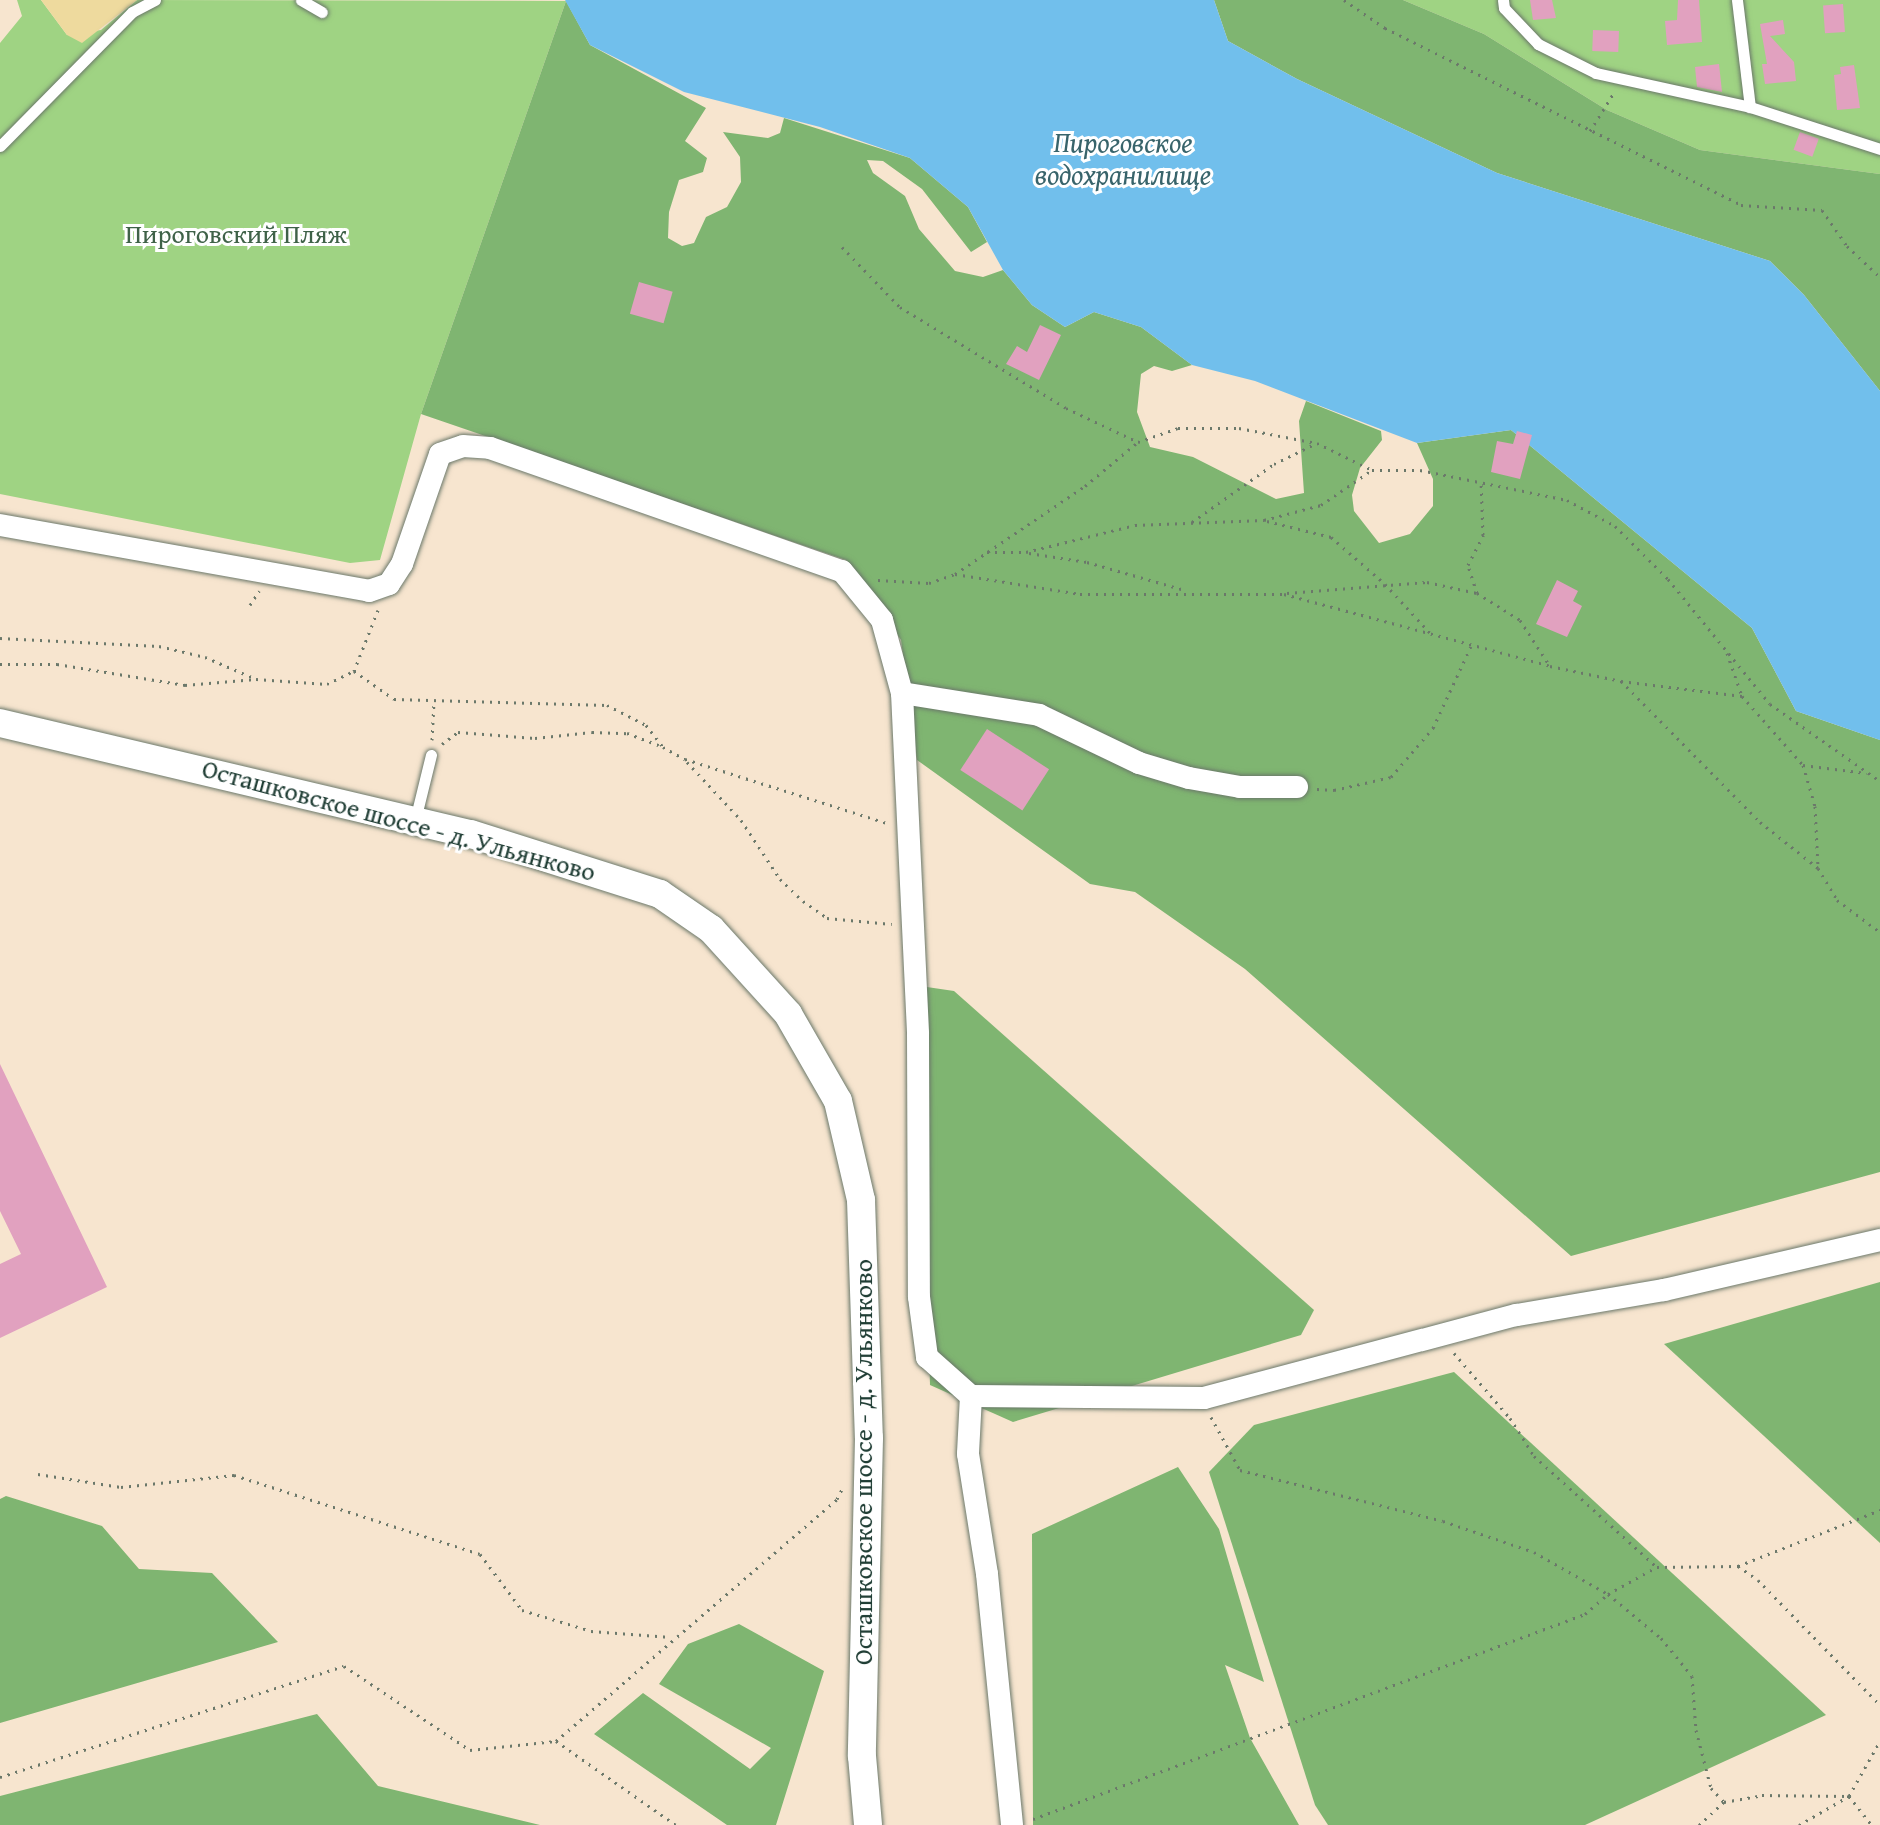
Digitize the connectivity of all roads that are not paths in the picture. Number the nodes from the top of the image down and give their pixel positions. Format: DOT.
graph roads {
  1 [pos="155,0"];
  2 [pos="301,0"];
  3 [pos="1503,0"];
  4 [pos="1737,0"];
  5 [pos="322,12"];
  6 [pos="1750,107"];
  7 [pos="0,146"];
  8 [pos="1880,149"];
  9 [pos="0,525"];
  10 [pos="902,693"];
  11 [pos="0,723"];
  12 [pos="431,755"];
  13 [pos="1297,787"];
  14 [pos="415,820"];
  15 [pos="1880,1240"];
  16 [pos="971,1396"];
  17 [pos="1022,1822"];
  18 [pos="868,1825"];
  1 -- 7 [label="lane"];
  2 -- 5 [label="lane"];
  3 -- 6 [label="lane"];
  4 -- 6 [label="lane"];
  6 -- 8 [label="lane"];
  9 -- 10 [label="street"];
  10 -- 13 [label="street"];
  10 -- 16 [label="street"];
  11 -- 14 [label="street, Осташковское шоссе - д. Ульянково"];
  12 -- 14 [label="lane"];
  14 -- 18 [label="street, Осташковское шоссе - д. Ульянково"];
  15 -- 16 [label="street"];
  16 -- 17 [label="street"];
}
